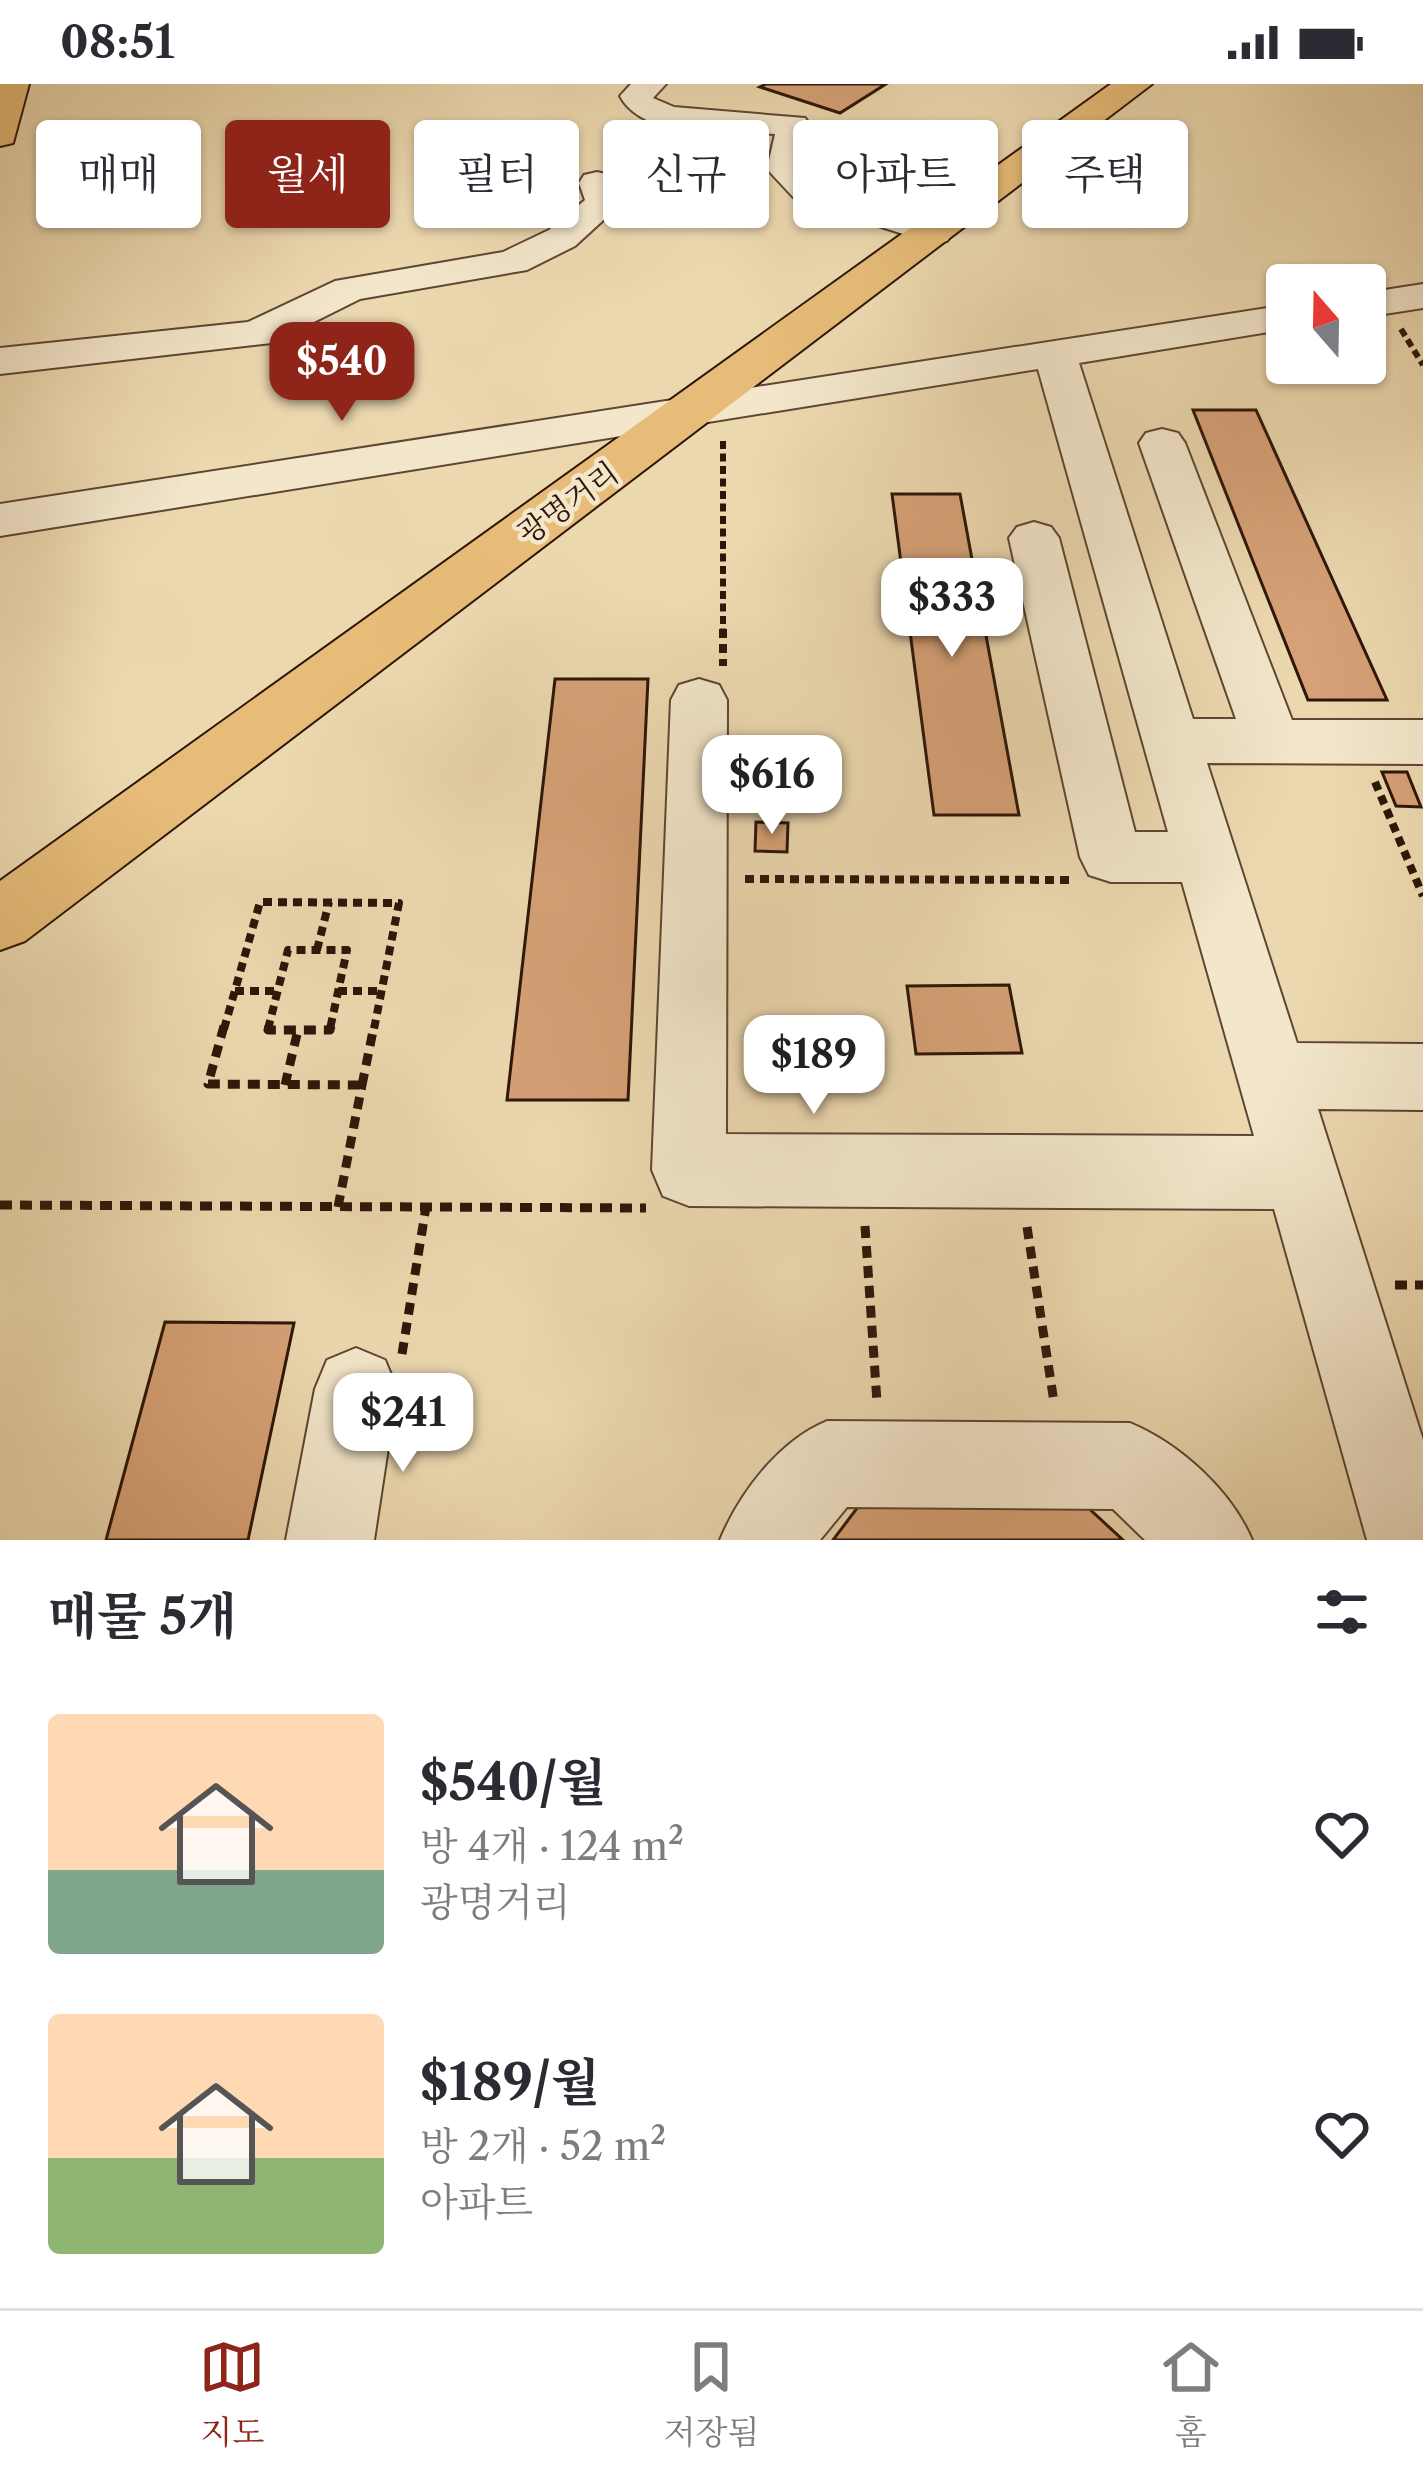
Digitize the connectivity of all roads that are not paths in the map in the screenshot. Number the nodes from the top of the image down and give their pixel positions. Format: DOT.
graph roads {
  1 [pos="11,84"];
  2 [pos="650,84"];
  3 [pos="1134,84"];
  4 [pos="0,135"];
  5 [pos="598,183"];
  6 [pos="934,233"];
  7 [pos="1423,296"];
  8 [pos="1386,302"];
  9 [pos="1266,320"];
  10 [pos="1055,353"];
  11 [pos="0,361"];
  12 [pos="696,409"];
  13 [pos="1162,443"];
  14 [pos="0,520"];
  15 [pos="1034,538"];
  16 [pos="699,700"];
  17 [pos="1172,741"];
  18 [pos="1272,741"];
  19 [pos="1423,742"];
  20 [pos="1207,857"];
  21 [pos="0,920"];
  22 [pos="1272,1076"];
  23 [pos="1423,1077"];
  24 [pos="1301,1173"];
  25 [pos="356,1389"];
  26 [pos="330,1540"];
  27 [pos="764,1540"];
  28 [pos="1208,1540"];
  29 [pos="1412,1540"];
  1 -- 4 [label="main road"];
  2 -- 6 [label="street"];
  3 -- 6 [label="main road, 광명거리"];
  5 -- 11 [label="street"];
  6 -- 12 [label="main road, 광명거리"];
  7 -- 8 [label="street"];
  9 -- 10 [label="street"];
  10 -- 12 [label="street"];
  10 -- 17 [label="street"];
  12 -- 14 [label="street"];
  12 -- 21 [label="main road, 광명거리"];
  13 -- 18 [label="street"];
  15 -- 20 [label="street"];
  16 -- 24 [label="street"];
  17 -- 18 [label="street"];
  17 -- 20 [label="street"];
  18 -- 19 [label="street"];
  20 -- 22 [label="street"];
  22 -- 23 [label="street"];
  22 -- 24 [label="street"];
  24 -- 29 [label="street"];
  25 -- 26 [label="street"];
  27 -- 28 [label="street"];
}
